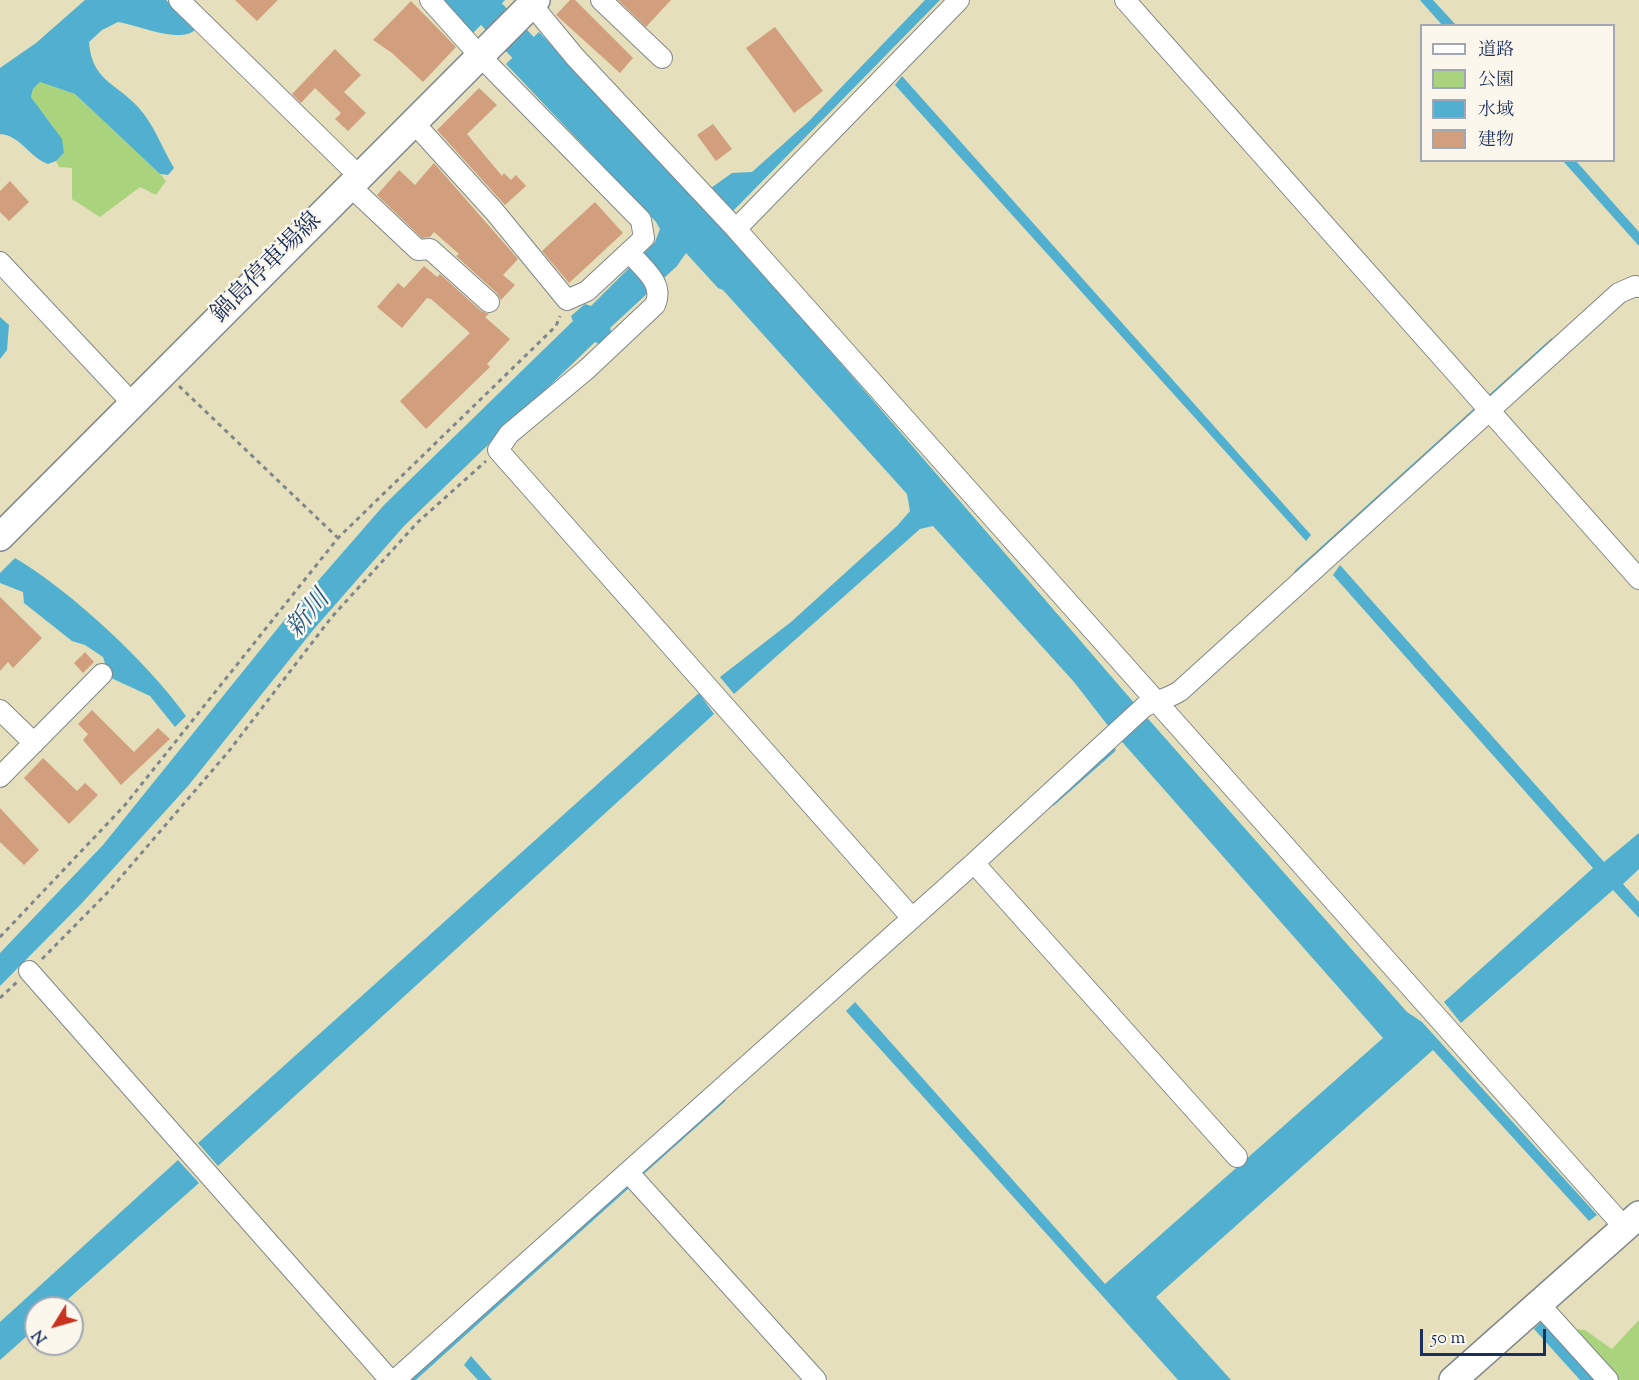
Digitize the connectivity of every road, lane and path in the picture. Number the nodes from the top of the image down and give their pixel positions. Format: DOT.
graph roads {
  1 [pos="179,0"];
  2 [pos="430,0"];
  3 [pos="600,0"];
  4 [pos="959,0"];
  5 [pos="1125,0"];
  6 [pos="534,2"];
  7 [pos="480,56"];
  8 [pos="662,58"];
  9 [pos="414,123"];
  10 [pos="355,182"];
  11 [pos="736,229"];
  12 [pos="632,255"];
  13 [pos="0,262"];
  14 [pos="1639,287"];
  15 [pos="567,300"];
  16 [pos="489,302"];
  17 [pos="164,373"];
  18 [pos="133,404"];
  19 [pos="1484,404"];
  20 [pos="498,450"];
  21 [pos="0,537"];
  22 [pos="339,538"];
  23 [pos="1639,579"];
  24 [pos="102,674"];
  25 [pos="1150,703"];
  26 [pos="0,710"];
  27 [pos="34,743"];
  28 [pos="0,777"];
  29 [pos="978,867"];
  30 [pos="912,918"];
  31 [pos="0,937"];
  32 [pos="29,971"];
  33 [pos="0,998"];
  34 [pos="1237,1157"];
  35 [pos="628,1172"];
  36 [pos="1632,1221"];
  37 [pos="1539,1304"];
  38 [pos="390,1380"];
  39 [pos="395,1380"];
  40 [pos="816,1380"];
  41 [pos="1453,1380"];
  42 [pos="1608,1380"];
  1 -- 10 [label="street"];
  2 -- 7 [label="street"];
  3 -- 8 [label="street"];
  4 -- 11 [label="street"];
  5 -- 19 [label="street"];
  6 -- 7 [label="main road, 鍋島停車場線"];
  6 -- 11 [label="street"];
  7 -- 9 [label="main road, 鍋島停車場線"];
  7 -- 12 [label="street"];
  9 -- 10 [label="main road, 鍋島停車場線"];
  9 -- 15 [label="street"];
  10 -- 16 [label="street"];
  10 -- 17 [label="main road, 鍋島停車場線"];
  11 -- 25 [label="street"];
  12 -- 15 [label="street"];
  12 -- 20 [label="street"];
  13 -- 18 [label="street"];
  14 -- 19 [label="street"];
  15 -- 22 [label="path"];
  17 -- 18 [label="main road, 鍋島停車場線"];
  17 -- 22 [label="path"];
  18 -- 21 [label="main road, 鍋島停車場線"];
  19 -- 23 [label="street"];
  19 -- 25 [label="street"];
  20 -- 30 [label="street"];
  20 -- 32 [label="path"];
  22 -- 31 [label="path"];
  24 -- 27 [label="street"];
  25 -- 29 [label="street"];
  25 -- 36 [label="street"];
  26 -- 27 [label="street"];
  27 -- 28 [label="street"];
  29 -- 30 [label="street"];
  29 -- 34 [label="street"];
  30 -- 35 [label="street"];
  32 -- 33 [label="path"];
  32 -- 38 [label="street"];
  35 -- 39 [label="street"];
  35 -- 40 [label="street"];
  36 -- 37 [label="main road"];
  37 -- 41 [label="main road"];
  37 -- 42 [label="street"];
}
